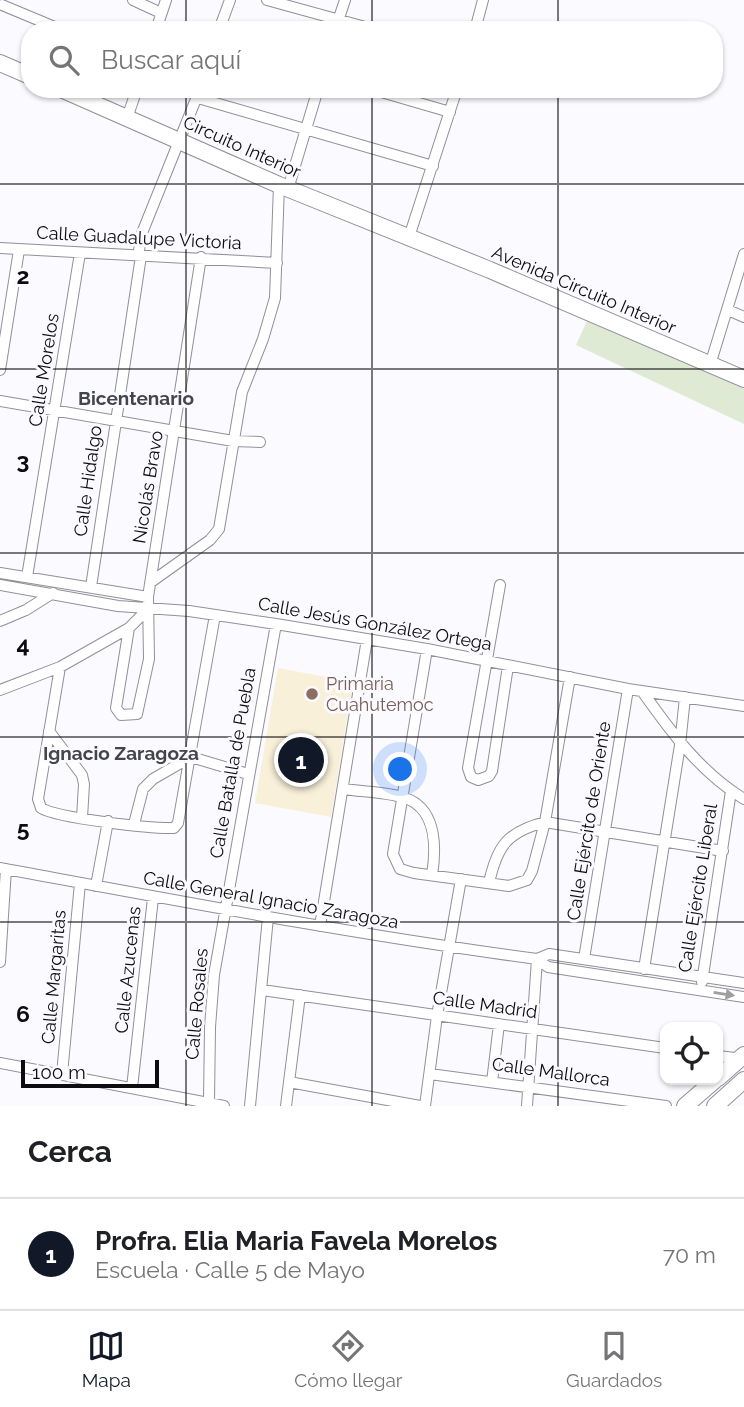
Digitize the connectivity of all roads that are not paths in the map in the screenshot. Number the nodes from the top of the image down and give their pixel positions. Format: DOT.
graph roads {
  1 [pos="133,0"];
  2 [pos="166,0"];
  3 [pos="230,0"];
  4 [pos="267,0"];
  5 [pos="345,0"];
  6 [pos="471,0"];
  7 [pos="483,1"];
  8 [pos="2,5"];
  9 [pos="161,13"];
  10 [pos="40,21"];
  11 [pos="159,21"];
  12 [pos="222,21"];
  13 [pos="328,21"];
  14 [pos="338,21"];
  15 [pos="477,21"];
  16 [pos="0,63"];
  17 [pos="21,72"];
  18 [pos="81,98"];
  19 [pos="134,98"];
  20 [pos="197,98"];
  21 [pos="213,98"];
  22 [pos="316,98"];
  23 [pos="402,98"];
  24 [pos="454,98"];
  25 [pos="450,112"];
  26 [pos="127,118"];
  27 [pos="307,131"];
  28 [pos="179,141"];
  29 [pos="433,166"];
  30 [pos="284,187"];
  31 [pos="409,237"];
  32 [pos="0,248"];
  33 [pos="19,250"];
  34 [pos="80,253"];
  35 [pos="744,254"];
  36 [pos="139,256"];
  37 [pos="201,257"];
  38 [pos="277,263"];
  39 [pos="728,310"];
  40 [pos="744,317"];
  41 [pos="710,365"];
  42 [pos="0,370"];
  43 [pos="744,379"];
  44 [pos="0,401"];
  45 [pos="55,411"];
  46 [pos="115,421"];
  47 [pos="174,430"];
  48 [pos="233,441"];
  49 [pos="260,442"];
  50 [pos="0,573"];
  51 [pos="27,577"];
  52 [pos="151,582"];
  53 [pos="0,585"];
  54 [pos="500,585"];
  55 [pos="90,587"];
  56 [pos="53,593"];
  57 [pos="148,597"];
  58 [pos="148,609"];
  59 [pos="215,615"];
  60 [pos="0,621"];
  61 [pos="276,624"];
  62 [pos="128,628"];
  63 [pos="367,639"];
  64 [pos="427,649"];
  65 [pos="487,661"];
  66 [pos="508,666"];
  67 [pos="60,667"];
  68 [pos="569,677"];
  69 [pos="628,689"];
  70 [pos="0,690"];
  71 [pos="642,691"];
  72 [pos="685,697"];
  73 [pos="744,705"];
  74 [pos="49,731"];
  75 [pos="680,745"];
  76 [pos="191,757"];
  77 [pos="248,774"];
  78 [pos="344,789"];
  79 [pos="731,792"];
  80 [pos="402,797"];
  81 [pos="744,799"];
  82 [pos="82,818"];
  83 [pos="108,821"];
  84 [pos="545,822"];
  85 [pos="134,824"];
  86 [pos="603,832"];
  87 [pos="664,841"];
  88 [pos="723,851"];
  89 [pos="3,869"];
  90 [pos="432,875"];
  91 [pos="461,879"];
  92 [pos="80,883"];
  93 [pos="489,883"];
  94 [pos="96,886"];
  95 [pos="153,898"];
  96 [pos="225,909"];
  97 [pos="268,917"];
  98 [pos="320,926"];
  99 [pos="449,947"];
  100 [pos="537,959"];
  101 [pos="584,959"];
  102 [pos="0,962"];
  103 [pos="610,963"];
  104 [pos="650,970"];
  105 [pos="609,976"];
  106 [pos="703,978"];
  107 [pos="655,983"];
  108 [pos="744,983"];
  109 [pos="262,990"];
  110 [pos="700,990"];
  111 [pos="300,995"];
  112 [pos="744,997"];
  113 [pos="437,1016"];
  114 [pos="499,1024"];
  115 [pos="532,1029"];
  116 [pos="660,1047"];
  117 [pos="723,1056"];
  118 [pos="742,1058"];
  119 [pos="0,1063"];
  120 [pos="723,1073"];
  121 [pos="62,1074"];
  122 [pos="430,1074"];
  123 [pos="744,1080"];
  124 [pos="289,1082"];
  125 [pos="492,1082"];
  126 [pos="709,1085"];
  127 [pos="529,1087"];
  128 [pos="132,1088"];
  129 [pos="214,1104"];
  130 [pos="250,1106"];
  131 [pos="286,1106"];
  132 [pos="423,1106"];
  133 [pos="527,1106"];
  134 [pos="666,1106"];
  135 [pos="685,1106"];
  136 [pos="715,1106"];
  1 -- 9 [label="street"];
  2 -- 9 [label="street"];
  3 -- 12 [label="street"];
  4 -- 13 [label="street"];
  5 -- 14 [label="street"];
  6 -- 7 [label="street"];
  7 -- 15 [label="street"];
  8 -- 10 [label="street"];
  9 -- 11 [label="street"];
  16 -- 17 [label="main road"];
  18 -- 26 [label="main road, Circuito Interior"];
  19 -- 26 [label="street"];
  20 -- 28 [label="street, Calle Hidalgo"];
  21 -- 27 [label="street"];
  22 -- 27 [label="street"];
  23 -- 25 [label="street"];
  24 -- 25 [label="street"];
  25 -- 29 [label="street"];
  26 -- 28 [label="main road, Circuito Interior"];
  27 -- 29 [label="street"];
  27 -- 30 [label="street"];
  28 -- 30 [label="main road, Circuito Interior"];
  28 -- 36 [label="street, Calle Hidalgo"];
  29 -- 31 [label="street"];
  30 -- 31 [label="main road, Circuito Interior"];
  30 -- 38 [label="street"];
  31 -- 41 [label="main road, Avenida Circuito Interior"];
  32 -- 33 [label="street, Calle Guadalupe Victoria"];
  33 -- 34 [label="street, Calle Guadalupe Victoria"];
  33 -- 42 [label="street"];
  34 -- 36 [label="street, Calle Guadalupe Victoria"];
  34 -- 45 [label="street, Calle Morelos"];
  35 -- 39 [label="street"];
  36 -- 37 [label="street, Calle Guadalupe Victoria"];
  36 -- 46 [label="street, Calle Hidalgo"];
  37 -- 38 [label="street, Calle Guadalupe Victoria"];
  37 -- 47 [label="street, Nicolás Bravo"];
  38 -- 48 [label="street"];
  39 -- 40 [label="street"];
  39 -- 41 [label="street"];
  41 -- 43 [label="main road, Avenida Circuito Interior"];
  44 -- 45 [label="street"];
  45 -- 46 [label="street"];
  45 -- 51 [label="street, Calle Morelos"];
  46 -- 47 [label="street"];
  46 -- 55 [label="street, Calle Hidalgo"];
  47 -- 48 [label="street"];
  47 -- 52 [label="street, Nicolás Bravo"];
  48 -- 49 [label="street"];
  48 -- 52 [label="street"];
  50 -- 51 [label="street"];
  51 -- 55 [label="street"];
  52 -- 57 [label="street, Nicolás Bravo"];
  53 -- 56 [label="street, Calle Jesús González Ortega"];
  54 -- 65 [label="street"];
  55 -- 57 [label="street"];
  56 -- 58 [label="street, Calle Jesús González Ortega"];
  56 -- 60 [label="street"];
  57 -- 58 [label="street, Nicolás Bravo"];
  58 -- 59 [label="street, Calle Jesús González Ortega"];
  58 -- 62 [label="street"];
  58 -- 62 [label="street, Nicolás Bravo"];
  59 -- 61 [label="street, Calle Jesús González Ortega"];
  59 -- 76 [label="street"];
  61 -- 63 [label="street, Calle Jesús González Ortega"];
  61 -- 77 [label="street, Calle Batalla de Puebla"];
  62 -- 67 [label="street"];
  63 -- 64 [label="street, Calle Jesús González Ortega"];
  63 -- 78 [label="street"];
  64 -- 65 [label="street, Calle Jesús González Ortega"];
  64 -- 80 [label="street"];
  65 -- 66 [label="street, Calle Jesús González Ortega"];
  65 -- 66 [label="street"];
  66 -- 68 [label="street, Calle Jesús González Ortega"];
  67 -- 70 [label="street"];
  67 -- 74 [label="street"];
  68 -- 69 [label="street, Calle Jesús González Ortega"];
  68 -- 84 [label="street"];
  69 -- 71 [label="street, Calle Jesús González Ortega"];
  69 -- 86 [label="street, Calle Ejército de Oriente"];
  71 -- 72 [label="street, Calle Jesús González Ortega"];
  71 -- 75 [label="street"];
  72 -- 73 [label="street, Calle Jesús González Ortega"];
  72 -- 75 [label="street"];
  74 -- 82 [label="street"];
  74 -- 82 [label="street"];
  75 -- 79 [label="street"];
  75 -- 87 [label="street"];
  76 -- 77 [label="street"];
  76 -- 85 [label="street"];
  76 -- 85 [label="street"];
  77 -- 96 [label="street, Calle Batalla de Puebla"];
  78 -- 80 [label="street"];
  78 -- 98 [label="street"];
  79 -- 81 [label="street"];
  79 -- 88 [label="street, Calle Ejército Liberal"];
  80 -- 90 [label="street"];
  80 -- 90 [label="street"];
  82 -- 83 [label="street"];
  83 -- 85 [label="street"];
  83 -- 94 [label="street"];
  84 -- 86 [label="street"];
  84 -- 93 [label="street"];
  84 -- 93 [label="street"];
  86 -- 87 [label="street"];
  86 -- 101 [label="street, Calle Ejército de Oriente"];
  87 -- 88 [label="street"];
  87 -- 104 [label="street"];
  88 -- 106 [label="street, Calle Ejército Liberal"];
  89 -- 92 [label="street, Calle General Ignacio Zaragoza"];
  89 -- 102 [label="street"];
  90 -- 91 [label="street"];
  91 -- 93 [label="street"];
  91 -- 99 [label="street"];
  92 -- 94 [label="street, Calle General Ignacio Zaragoza"];
  92 -- 121 [label="street, Calle Margaritas"];
  94 -- 95 [label="street, Calle General Ignacio Zaragoza"];
  95 -- 96 [label="street, Calle General Ignacio Zaragoza"];
  95 -- 128 [label="street, Calle Azucenas"];
  96 -- 97 [label="street, Calle General Ignacio Zaragoza"];
  96 -- 129 [label="street, Calle Rosales"];
  97 -- 98 [label="street, Calle General Ignacio Zaragoza"];
  97 -- 109 [label="street"];
  98 -- 99 [label="street, Calle General Ignacio Zaragoza"];
  99 -- 100 [label="street, Calle General Ignacio Zaragoza"];
  99 -- 113 [label="street"];
  100 -- 101 [label="street, Calle General Ignacio Zaragoza"];
  100 -- 105 [label="street, Calle General Ignacio Zaragoza"];
  100 -- 115 [label="street"];
  101 -- 103 [label="street, Calle General Ignacio Zaragoza"];
  103 -- 104 [label="street, Calle General Ignacio Zaragoza"];
  103 -- 105 [label="street"];
  104 -- 106 [label="street, Calle General Ignacio Zaragoza"];
  104 -- 107 [label="street"];
  105 -- 107 [label="street, Calle General Ignacio Zaragoza"];
  106 -- 108 [label="street, Calle General Ignacio Zaragoza"];
  106 -- 110 [label="street, Calle Ejército Liberal"];
  107 -- 110 [label="street, Calle General Ignacio Zaragoza"];
  109 -- 111 [label="street, Calle Madrid"];
  109 -- 130 [label="street"];
  110 -- 112 [label="street, Calle General Ignacio Zaragoza, one-way"];
  111 -- 113 [label="street, Calle Madrid"];
  111 -- 124 [label="street"];
  113 -- 114 [label="street, Calle Madrid"];
  113 -- 122 [label="street"];
  114 -- 115 [label="street, Calle Madrid"];
  114 -- 125 [label="street"];
  115 -- 116 [label="street, Calle Madrid"];
  115 -- 127 [label="street"];
  117 -- 118 [label="street"];
  118 -- 120 [label="main road"];
  119 -- 121 [label="street"];
  121 -- 128 [label="street"];
  122 -- 125 [label="street, Calle Mallorca"];
  122 -- 132 [label="street"];
  123 -- 136 [label="main road"];
  124 -- 131 [label="street"];
  124 -- 132 [label="street"];
  125 -- 127 [label="street, Calle Mallorca"];
  126 -- 135 [label="main road"];
  127 -- 133 [label="street"];
  127 -- 134 [label="street, Calle Mallorca"];
  128 -- 129 [label="street"];
}
